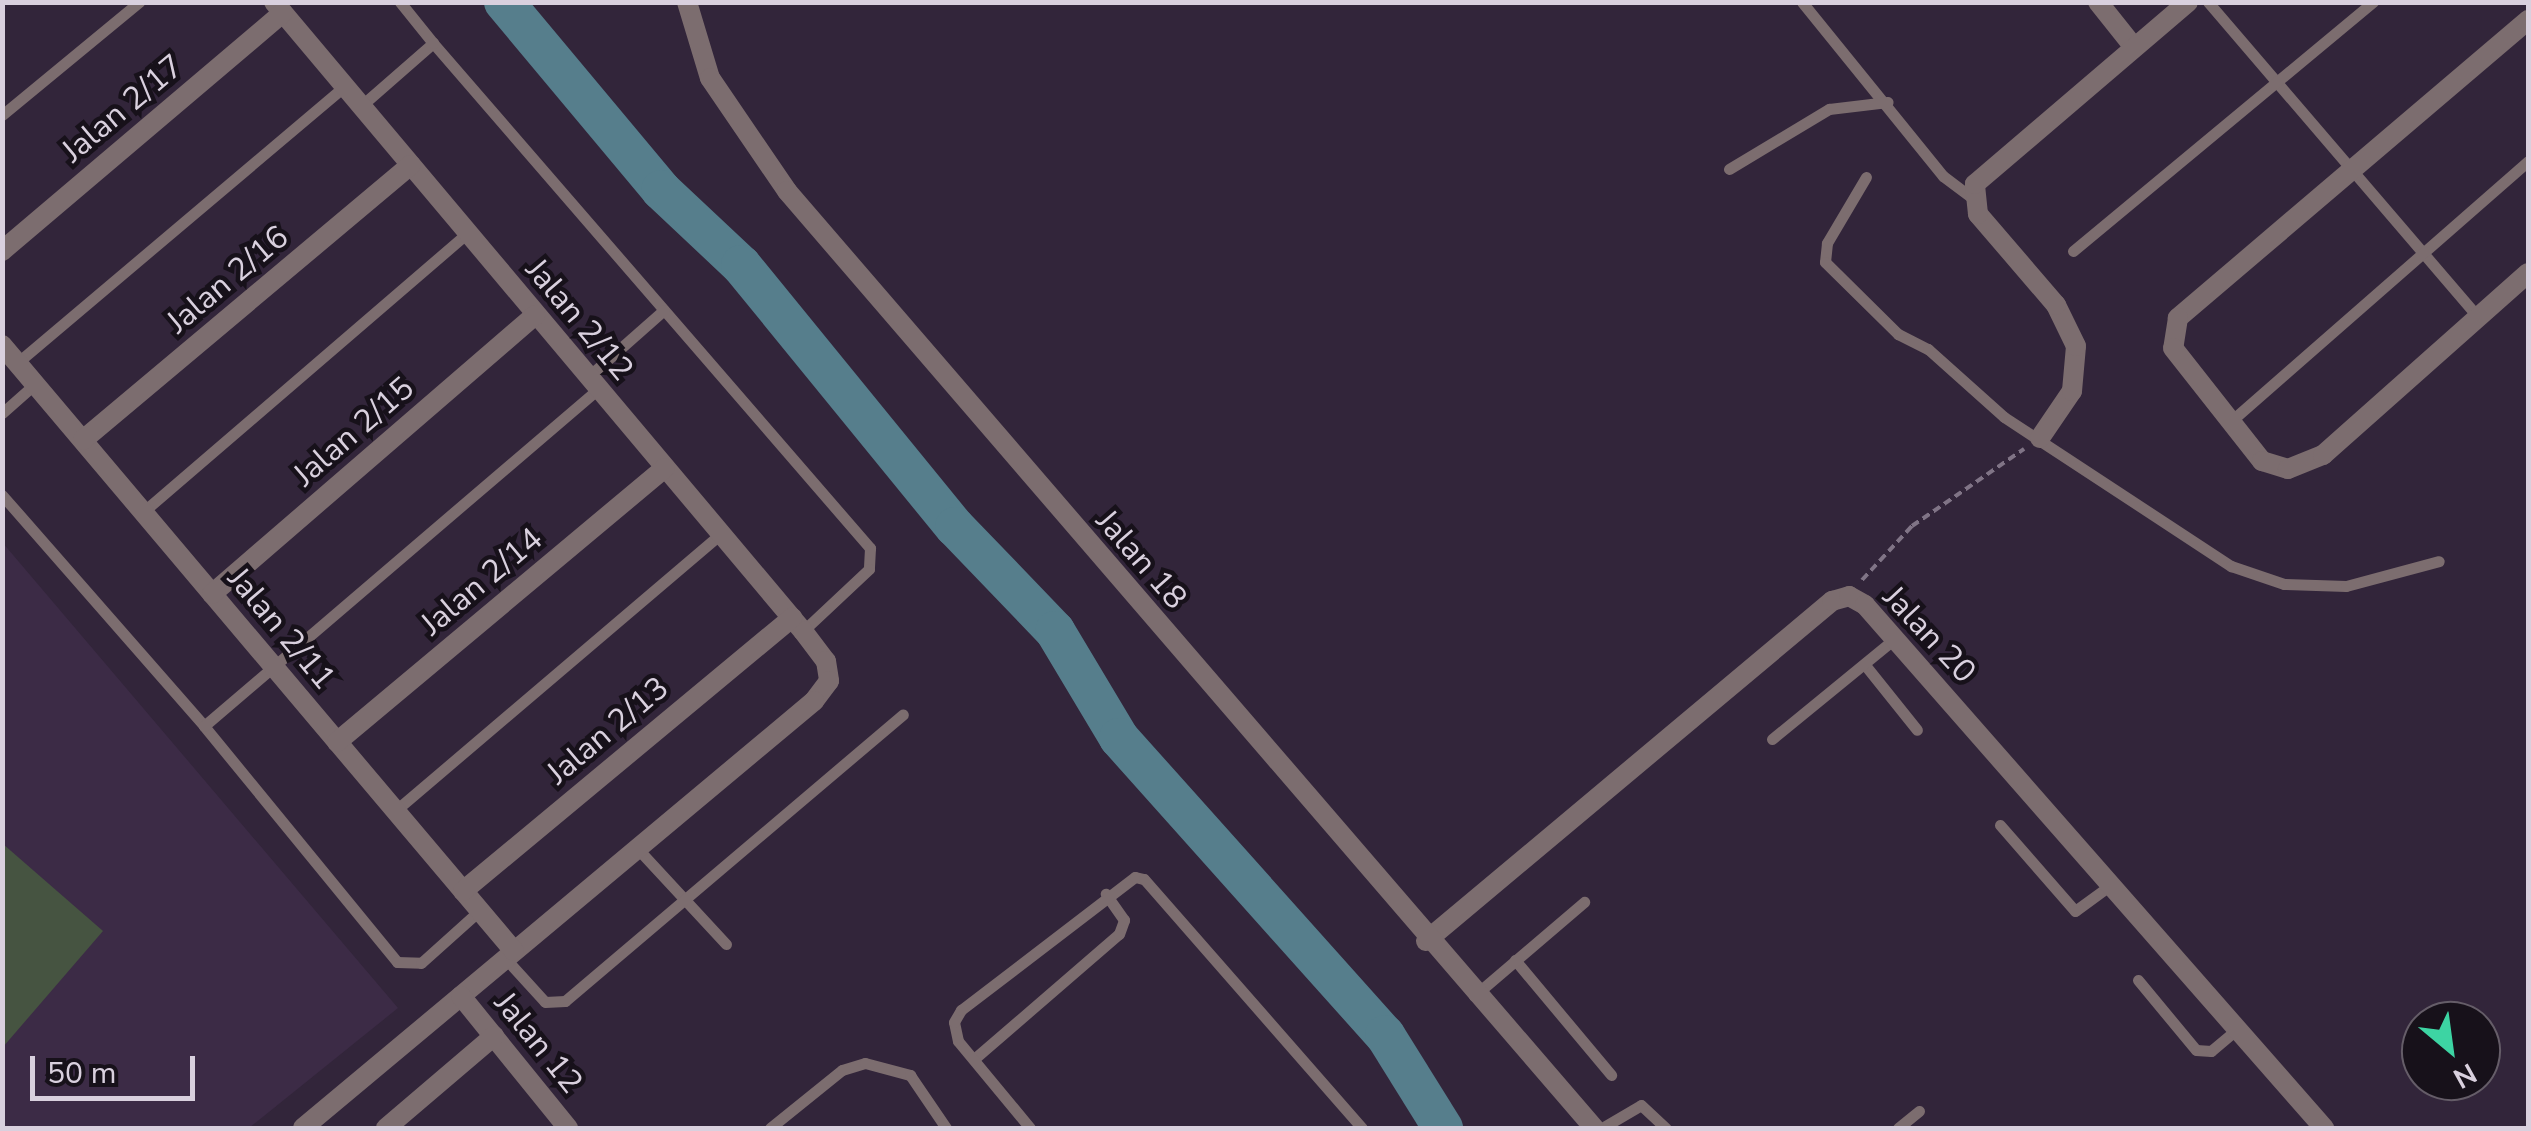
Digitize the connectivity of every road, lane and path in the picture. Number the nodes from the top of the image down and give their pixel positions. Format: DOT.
graph roads {
  1 [pos="138,2"];
  2 [pos="400,2"];
  3 [pos="686,2"];
  4 [pos="1802,2"];
  5 [pos="2098,2"];
  6 [pos="2188,2"];
  7 [pos="2208,2"];
  8 [pos="2373,2"];
  9 [pos="278,8"];
  10 [pos="2528,20"];
  11 [pos="434,43"];
  12 [pos="2133,46"];
  13 [pos="2282,82"];
  14 [pos="344,87"];
  15 [pos="1888,102"];
  16 [pos="361,106"];
  17 [pos="2,115"];
  18 [pos="2528,161"];
  19 [pos="411,165"];
  20 [pos="1729,169"];
  21 [pos="2355,170"];
  22 [pos="1866,177"];
  23 [pos="1972,198"];
  24 [pos="467,233"];
  25 [pos="2,251"];
  26 [pos="2073,251"];
  27 [pos="2426,251"];
  28 [pos="2528,274"];
  29 [pos="664,310"];
  30 [pos="535,315"];
  31 [pos="2478,317"];
  32 [pos="2,346"];
  33 [pos="17,362"];
  34 [pos="593,383"];
  35 [pos="35,384"];
  36 [pos="2,413"];
  37 [pos="2230,422"];
  38 [pos="2040,438"];
  39 [pos="82,440"];
  40 [pos="666,468"];
  41 [pos="2,495"];
  42 [pos="143,512"];
  43 [pos="720,534"];
  44 [pos="2439,560"];
  45 [pos="212,594"];
  46 [pos="1849,596"];
  47 [pos="798,624"];
  48 [pos="1894,639"];
  49 [pos="1865,665"];
  50 [pos="273,666"];
  51 [pos="903,714"];
  52 [pos="204,726"];
  53 [pos="1917,730"];
  54 [pos="1772,739"];
  55 [pos="337,742"];
  56 [pos="395,811"];
  57 [pos="2000,825"];
  58 [pos="638,848"];
  59 [pos="2112,884"];
  60 [pos="462,891"];
  61 [pos="1106,894"];
  62 [pos="684,900"];
  63 [pos="1584,902"];
  64 [pos="479,910"];
  65 [pos="1426,940"];
  66 [pos="726,944"];
  67 [pos="510,955"];
  68 [pos="1515,960"];
  69 [pos="2138,980"];
  70 [pos="461,996"];
  71 [pos="1474,996"];
  72 [pos="2237,1029"];
  73 [pos="494,1036"];
  74 [pos="974,1059"];
  75 [pos="1610,1075"];
  76 [pos="1919,1111"];
  77 [pos="562,1126"];
  78 [pos="303,1128"];
  79 [pos="386,1128"];
  80 [pos="770,1128"];
  81 [pos="946,1128"];
  82 [pos="1030,1128"];
  83 [pos="1362,1128"];
  84 [pos="1594,1128"];
  85 [pos="1602,1128"];
  86 [pos="1666,1128"];
  87 [pos="1898,1128"];
  88 [pos="2324,1128"];
  1 -- 17 [label="lane"];
  2 -- 11 [label="lane"];
  3 -- 65 [label="street, Jalan 18"];
  4 -- 15 [label="lane"];
  5 -- 12 [label="street"];
  6 -- 12 [label="street"];
  7 -- 13 [label="lane"];
  8 -- 13 [label="lane"];
  9 -- 14 [label="street, Jalan 2/12"];
  9 -- 25 [label="street, Jalan 2/17"];
  10 -- 21 [label="street"];
  11 -- 16 [label="lane"];
  11 -- 29 [label="lane"];
  12 -- 23 [label="street"];
  13 -- 21 [label="lane"];
  13 -- 26 [label="lane"];
  14 -- 16 [label="street, Jalan 2/12"];
  14 -- 33 [label="lane"];
  15 -- 20 [label="lane"];
  15 -- 23 [label="lane"];
  16 -- 19 [label="street, Jalan 2/12"];
  18 -- 27 [label="lane"];
  19 -- 24 [label="street, Jalan 2/12"];
  19 -- 39 [label="street, Jalan 2/16"];
  21 -- 27 [label="lane"];
  21 -- 37 [label="street"];
  22 -- 38 [label="lane"];
  23 -- 38 [label="street"];
  24 -- 30 [label="street, Jalan 2/12"];
  24 -- 42 [label="lane"];
  27 -- 31 [label="lane"];
  27 -- 37 [label="lane"];
  28 -- 31 [label="street"];
  29 -- 34 [label="lane"];
  29 -- 47 [label="lane"];
  30 -- 34 [label="street, Jalan 2/12"];
  30 -- 45 [label="street, Jalan 2/15"];
  31 -- 37 [label="street"];
  32 -- 33 [label="street, Jalan 2/11"];
  33 -- 35 [label="street, Jalan 2/11"];
  34 -- 40 [label="street, Jalan 2/12"];
  34 -- 50 [label="lane"];
  35 -- 36 [label="lane"];
  35 -- 39 [label="street, Jalan 2/11"];
  38 -- 44 [label="lane"];
  38 -- 46 [label="path"];
  39 -- 42 [label="street, Jalan 2/11"];
  40 -- 43 [label="street, Jalan 2/12"];
  40 -- 55 [label="street, Jalan 2/14"];
  41 -- 52 [label="lane"];
  42 -- 45 [label="street, Jalan 2/11"];
  43 -- 47 [label="street, Jalan 2/12"];
  43 -- 56 [label="lane"];
  45 -- 50 [label="street, Jalan 2/11"];
  46 -- 48 [label="street, Jalan 20"];
  46 -- 65 [label="street, Jalan 20"];
  47 -- 58 [label="street, Jalan 2/12"];
  47 -- 60 [label="street, Jalan 2/13"];
  48 -- 49 [label="lane"];
  48 -- 59 [label="street, Jalan 20"];
  49 -- 53 [label="lane"];
  49 -- 54 [label="lane"];
  50 -- 52 [label="lane"];
  50 -- 55 [label="street, Jalan 2/11"];
  51 -- 62 [label="lane"];
  52 -- 64 [label="lane"];
  55 -- 56 [label="street, Jalan 2/11"];
  56 -- 60 [label="street, Jalan 2/11"];
  57 -- 59 [label="lane"];
  58 -- 62 [label="lane"];
  58 -- 67 [label="street"];
  59 -- 72 [label="street, Jalan 20"];
  60 -- 64 [label="street, Jalan 2/11"];
  61 -- 74 [label="lane"];
  61 -- 74 [label="lane"];
  61 -- 83 [label="lane"];
  62 -- 66 [label="lane"];
  62 -- 67 [label="lane"];
  63 -- 68 [label="lane"];
  64 -- 67 [label="street, Jalan 2/11"];
  65 -- 71 [label="street, Jalan 18"];
  67 -- 70 [label="street"];
  68 -- 71 [label="lane"];
  68 -- 75 [label="lane"];
  69 -- 72 [label="lane"];
  70 -- 73 [label="street, Jalan 12"];
  70 -- 78 [label="street"];
  71 -- 84 [label="street, Jalan 18"];
  72 -- 88 [label="street, Jalan 20"];
  73 -- 77 [label="street, Jalan 12"];
  73 -- 79 [label="street"];
  74 -- 82 [label="lane"];
  76 -- 87 [label="lane"];
  80 -- 81 [label="lane"];
  85 -- 86 [label="lane"];
}
